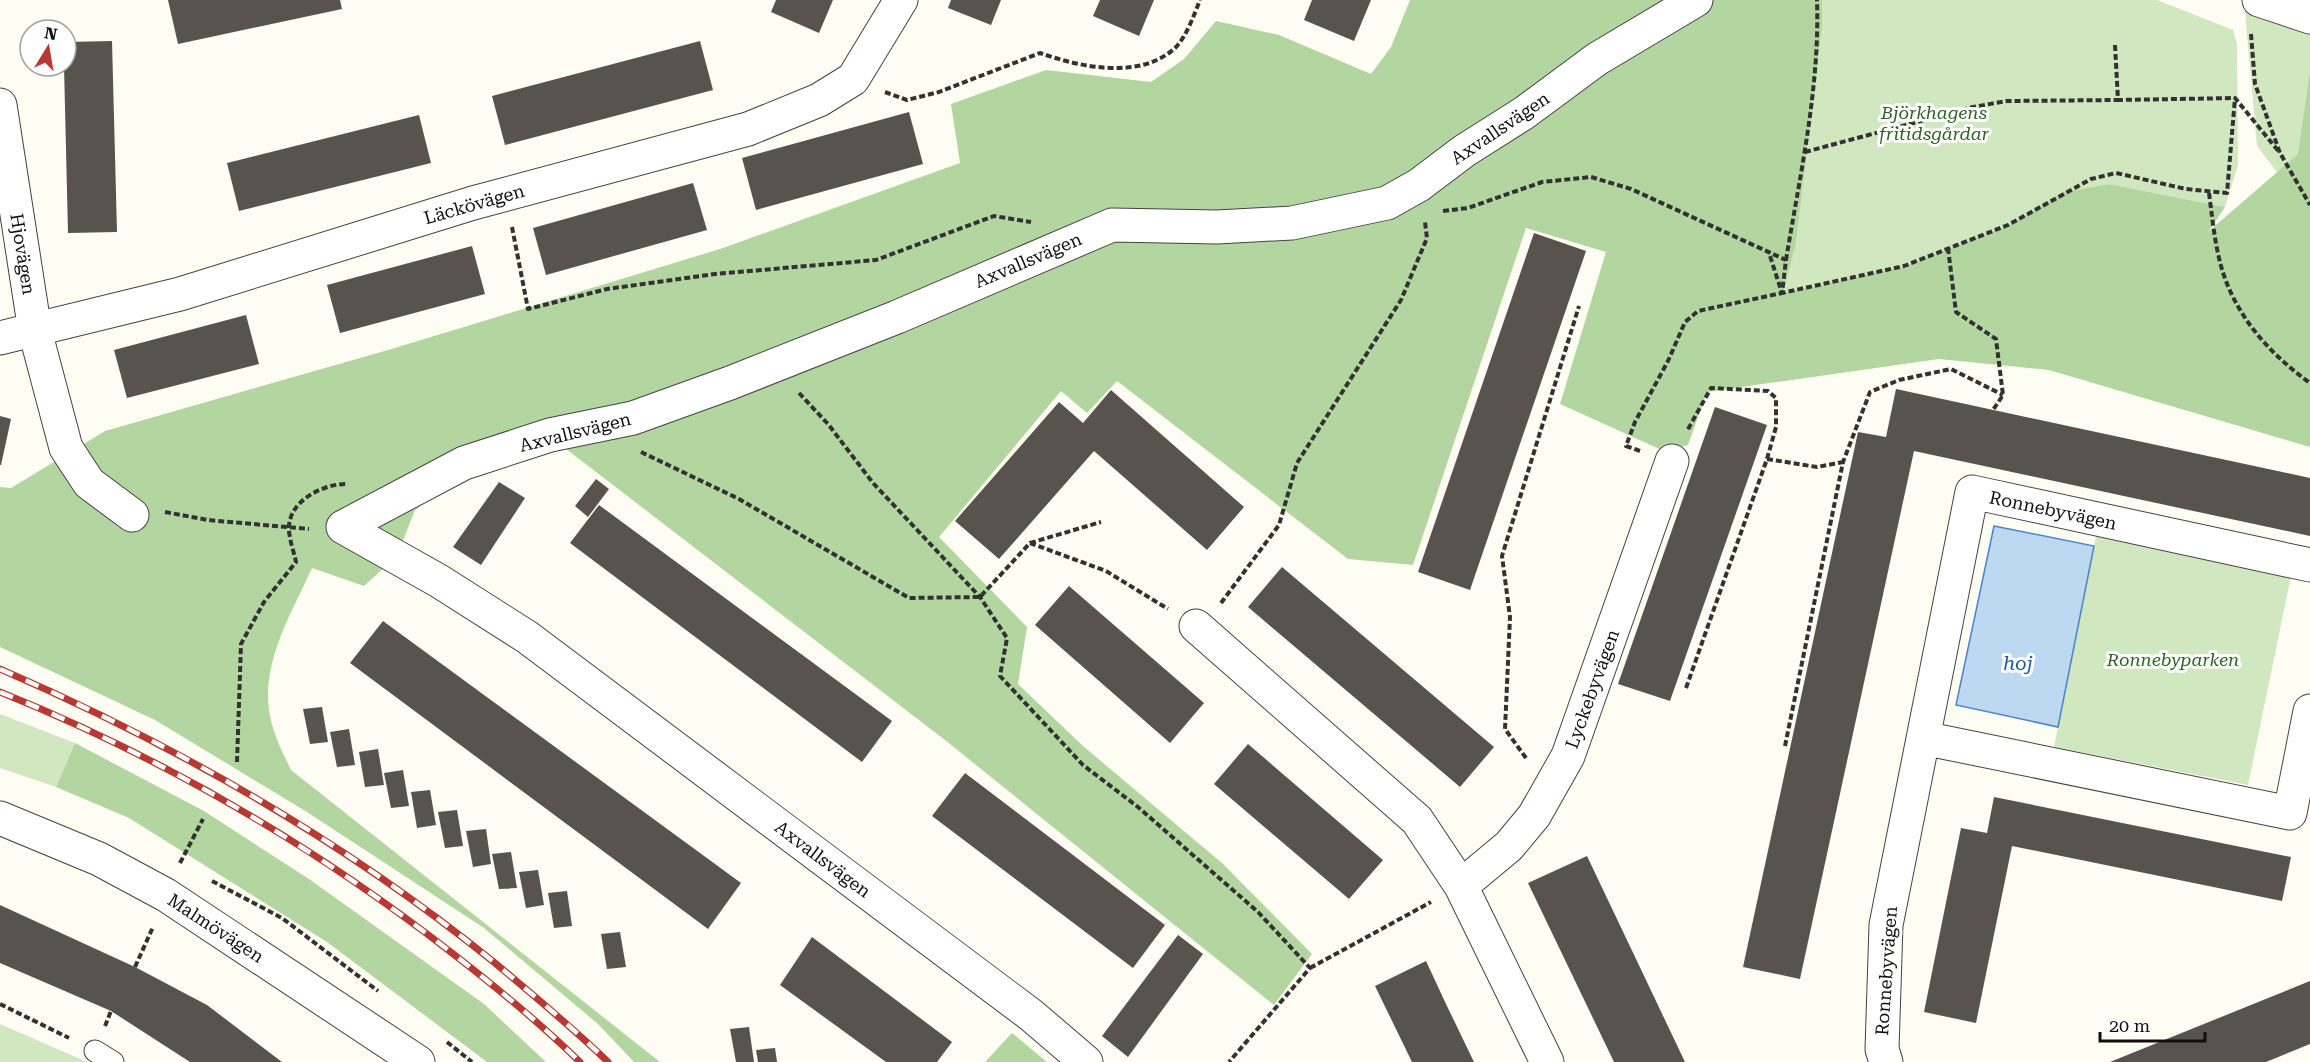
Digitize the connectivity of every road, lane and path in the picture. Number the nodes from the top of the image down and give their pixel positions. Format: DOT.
graph roads {
  1 [pos="901,0"];
  2 [pos="1200,0"];
  3 [pos="1696,0"];
  4 [pos="1817,0"];
  5 [pos="2255,12"];
  6 [pos="2310,17"];
  7 [pos="2115,45"];
  8 [pos="854,80"];
  9 [pos="2235,98"];
  10 [pos="2118,100"];
  11 [pos="0,105"];
  12 [pos="1805,152"];
  13 [pos="2280,153"];
  14 [pos="2209,193"];
  15 [pos="506,194"];
  16 [pos="1422,199"];
  17 [pos="2310,205"];
  18 [pos="1040,223"];
  19 [pos="1948,248"];
  20 [pos="1769,253"];
  21 [pos="1786,260"];
  22 [pos="1782,293"];
  23 [pos="1579,306"];
  24 [pos="35,331"];
  25 [pos="0,338"];
  26 [pos="775,366"];
  27 [pos="2310,383"];
  28 [pos="2003,395"];
  29 [pos="1993,410"];
  30 [pos="635,450"];
  31 [pos="1767,459"];
  32 [pos="1843,462"];
  33 [pos="1670,466"];
  34 [pos="164,512"];
  35 [pos="132,515"];
  36 [pos="1101,522"];
  37 [pos="289,527"];
  38 [pos="343,527"];
  39 [pos="1030,543"];
  40 [pos="2310,565"];
  41 [pos="980,597"];
  42 [pos="1196,627"];
  43 [pos="1686,688"];
  44 [pos="2310,711"];
  45 [pos="1923,738"];
  46 [pos="1785,746"];
  47 [pos="237,762"];
  48 [pos="1529,765"];
  49 [pos="0,818"];
  50 [pos="203,819"];
  51 [pos="179,864"];
  52 [pos="1461,886"];
  53 [pos="156,921"];
  54 [pos="135,967"];
  55 [pos="1310,968"];
  56 [pos="0,1004"];
  57 [pos="111,1011"];
  58 [pos="95,1051"];
  59 [pos="113,1062"];
  60 [pos="418,1062"];
  61 [pos="1086,1062"];
  62 [pos="1229,1062"];
  63 [pos="1547,1062"];
  64 [pos="1886,1062"];
  1 -- 8 [label="street, Läckövägen"];
  2 -- 8 [label="path"];
  3 -- 16 [label="street, Axvallsvägen"];
  4 -- 12 [label="path"];
  5 -- 6 [label="street"];
  5 -- 13 [label="path"];
  7 -- 10 [label="path"];
  8 -- 15 [label="street, Läckövägen"];
  9 -- 10 [label="path"];
  9 -- 13 [label="path"];
  9 -- 14 [label="path"];
  10 -- 12 [label="path"];
  11 -- 24 [label="street, Hjovägen"];
  12 -- 21 [label="path"];
  13 -- 17 [label="path"];
  14 -- 19 [label="path"];
  14 -- 27 [label="path"];
  15 -- 18 [label="path"];
  15 -- 24 [label="street, Läckövägen"];
  16 -- 20 [label="path"];
  16 -- 26 [label="street, Axvallsvägen"];
  16 -- 42 [label="path"];
  19 -- 22 [label="path"];
  19 -- 28 [label="path"];
  20 -- 21 [label="path"];
  20 -- 22 [label="path"];
  21 -- 22 [label="path"];
  22 -- 33 [label="path"];
  23 -- 48 [label="path"];
  24 -- 25 [label="street, Läckövägen"];
  24 -- 35 [label="street"];
  26 -- 38 [label="street, Axvallsvägen"];
  26 -- 41 [label="path"];
  28 -- 29 [label="path"];
  28 -- 32 [label="path"];
  30 -- 41 [label="path"];
  31 -- 32 [label="path"];
  31 -- 33 [label="path"];
  31 -- 43 [label="path"];
  32 -- 46 [label="path"];
  33 -- 52 [label="street, Lyckebyvägen"];
  34 -- 37 [label="path"];
  36 -- 39 [label="path"];
  37 -- 38 [label="path"];
  37 -- 47 [label="path"];
  38 -- 61 [label="street, Axvallsvägen"];
  39 -- 41 [label="path"];
  39 -- 42 [label="path"];
  40 -- 45 [label="street, Ronnebyvägen"];
  41 -- 55 [label="path"];
  42 -- 52 [label="street"];
  44 -- 45 [label="street"];
  45 -- 64 [label="street, Ronnebyvägen"];
  49 -- 60 [label="street, Malmövägen"];
  50 -- 51 [label="path"];
  52 -- 55 [label="path"];
  52 -- 63 [label="street"];
  53 -- 54 [label="path"];
  55 -- 62 [label="path"];
  56 -- 58 [label="path"];
  57 -- 58 [label="path"];
  58 -- 59 [label="lane"];
}
